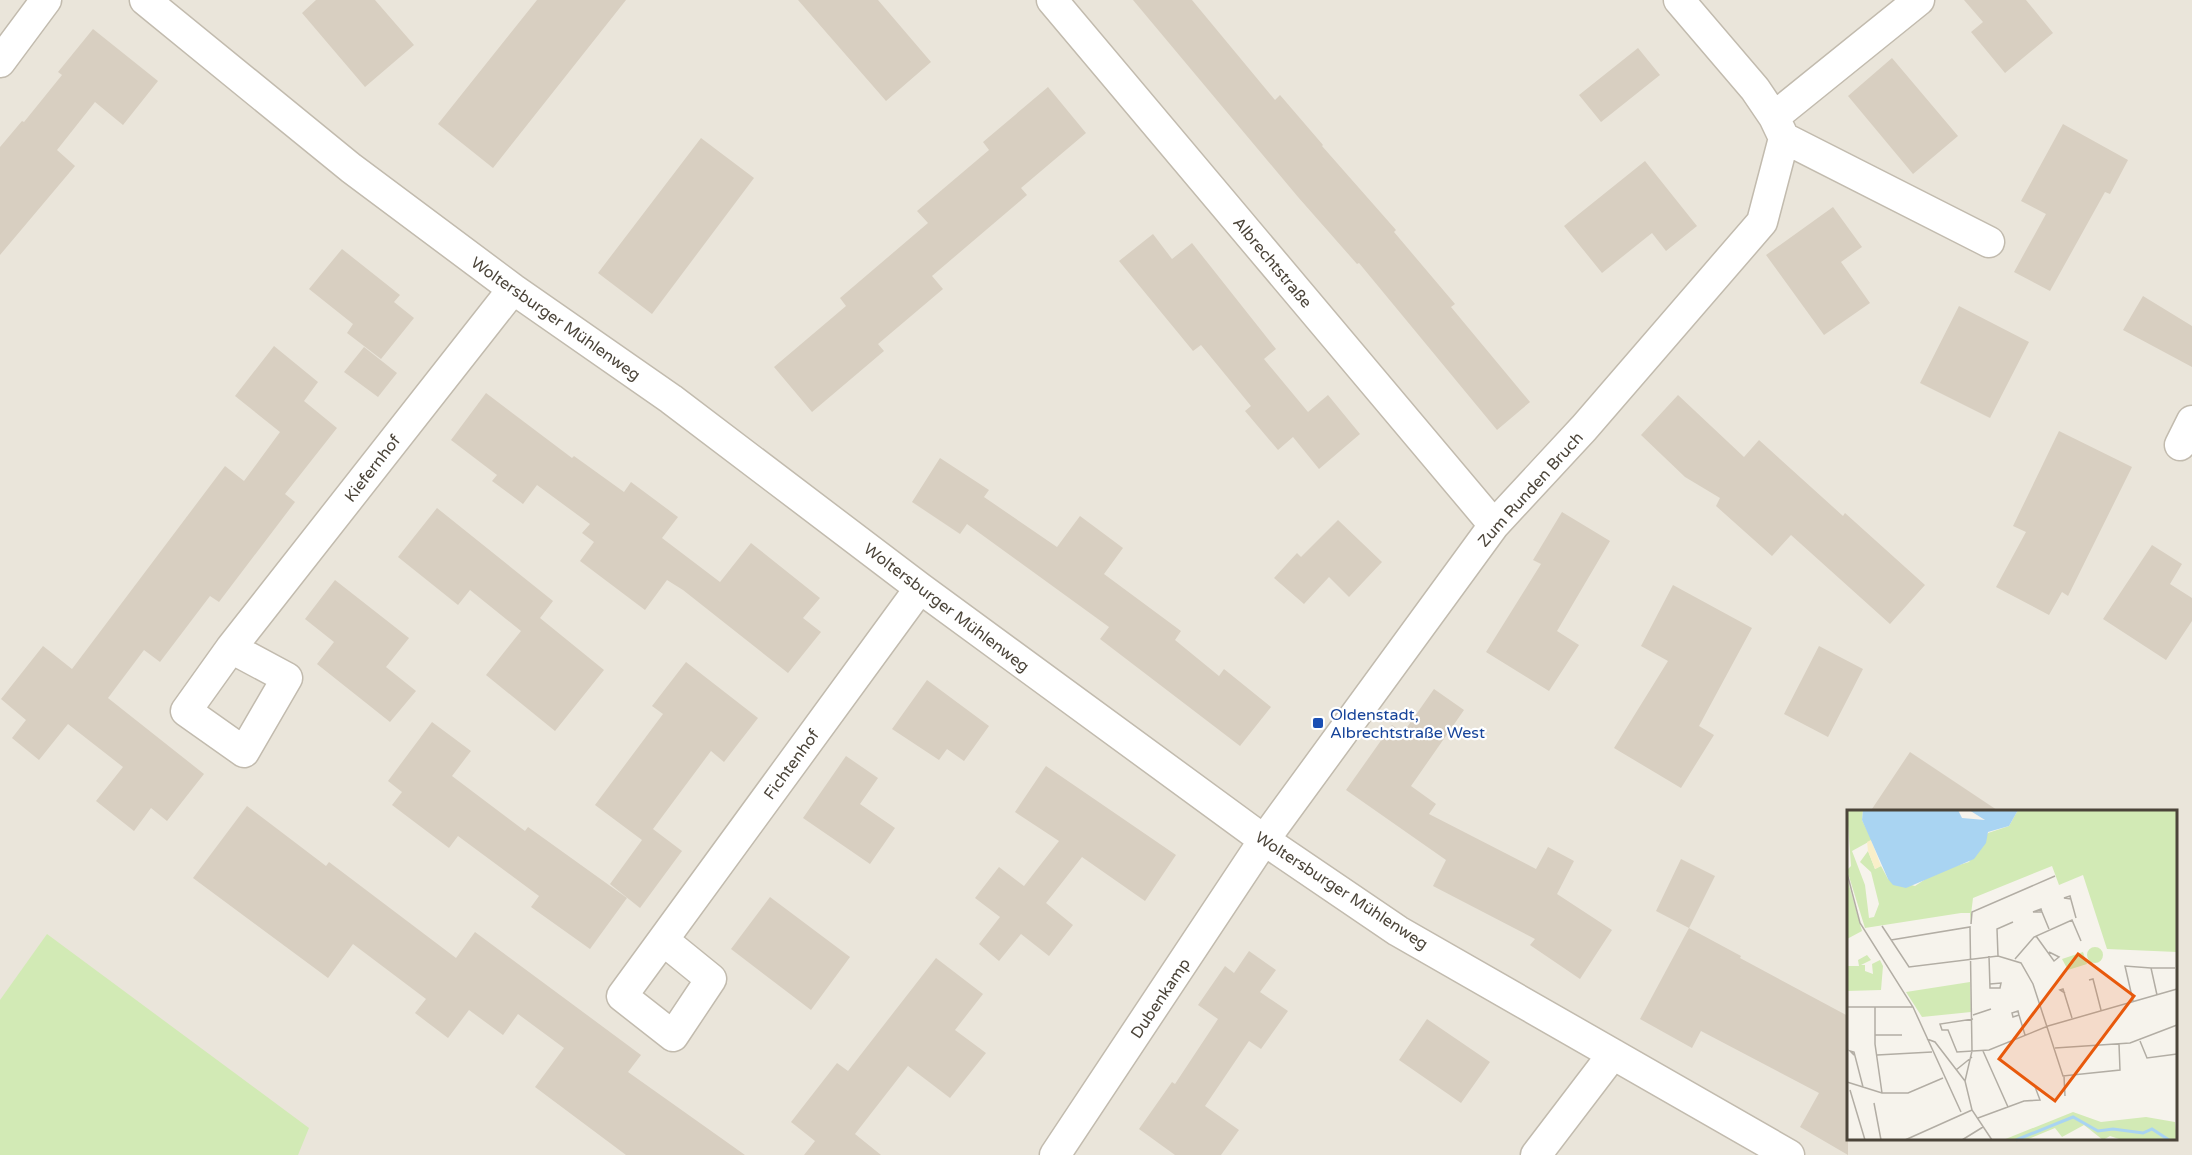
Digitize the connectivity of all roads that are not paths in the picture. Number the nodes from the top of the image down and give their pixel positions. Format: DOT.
graph roads {
  1 [pos="46,0"];
  2 [pos="145,0"];
  3 [pos="1052,0"];
  4 [pos="1679,0"];
  5 [pos="1919,0"];
  6 [pos="0,62"];
  7 [pos="1779,128"];
  8 [pos="1989,242"];
  9 [pos="513,289"];
  10 [pos="1494,525"];
  11 [pos="920,588"];
  12 [pos="231,648"];
  13 [pos="1264,840"];
  14 [pos="663,940"];
  15 [pos="1613,1054"];
  16 [pos="1055,1155"];
  17 [pos="1536,1155"];
  18 [pos="1789,1155"];
  1 -- 6 [label="street"];
  2 -- 9 [label="street, Woltersburger Mühlenweg"];
  3 -- 10 [label="street, Albrechtstraße"];
  4 -- 7 [label="street"];
  5 -- 7 [label="street"];
  7 -- 8 [label="street"];
  7 -- 10 [label="street, Zum Runden Bruch"];
  9 -- 11 [label="street, Woltersburger Mühlenweg"];
  9 -- 12 [label="street, Kiefernhof"];
  10 -- 13 [label="street, Zum Runden Bruch"];
  11 -- 13 [label="street, Woltersburger Mühlenweg"];
  11 -- 14 [label="street, Fichtenhof"];
  13 -- 15 [label="street, Woltersburger Mühlenweg"];
  13 -- 16 [label="street, Dubenkamp"];
  15 -- 17 [label="street"];
  15 -- 18 [label="street, Woltersburger Mühlenweg"];
}
